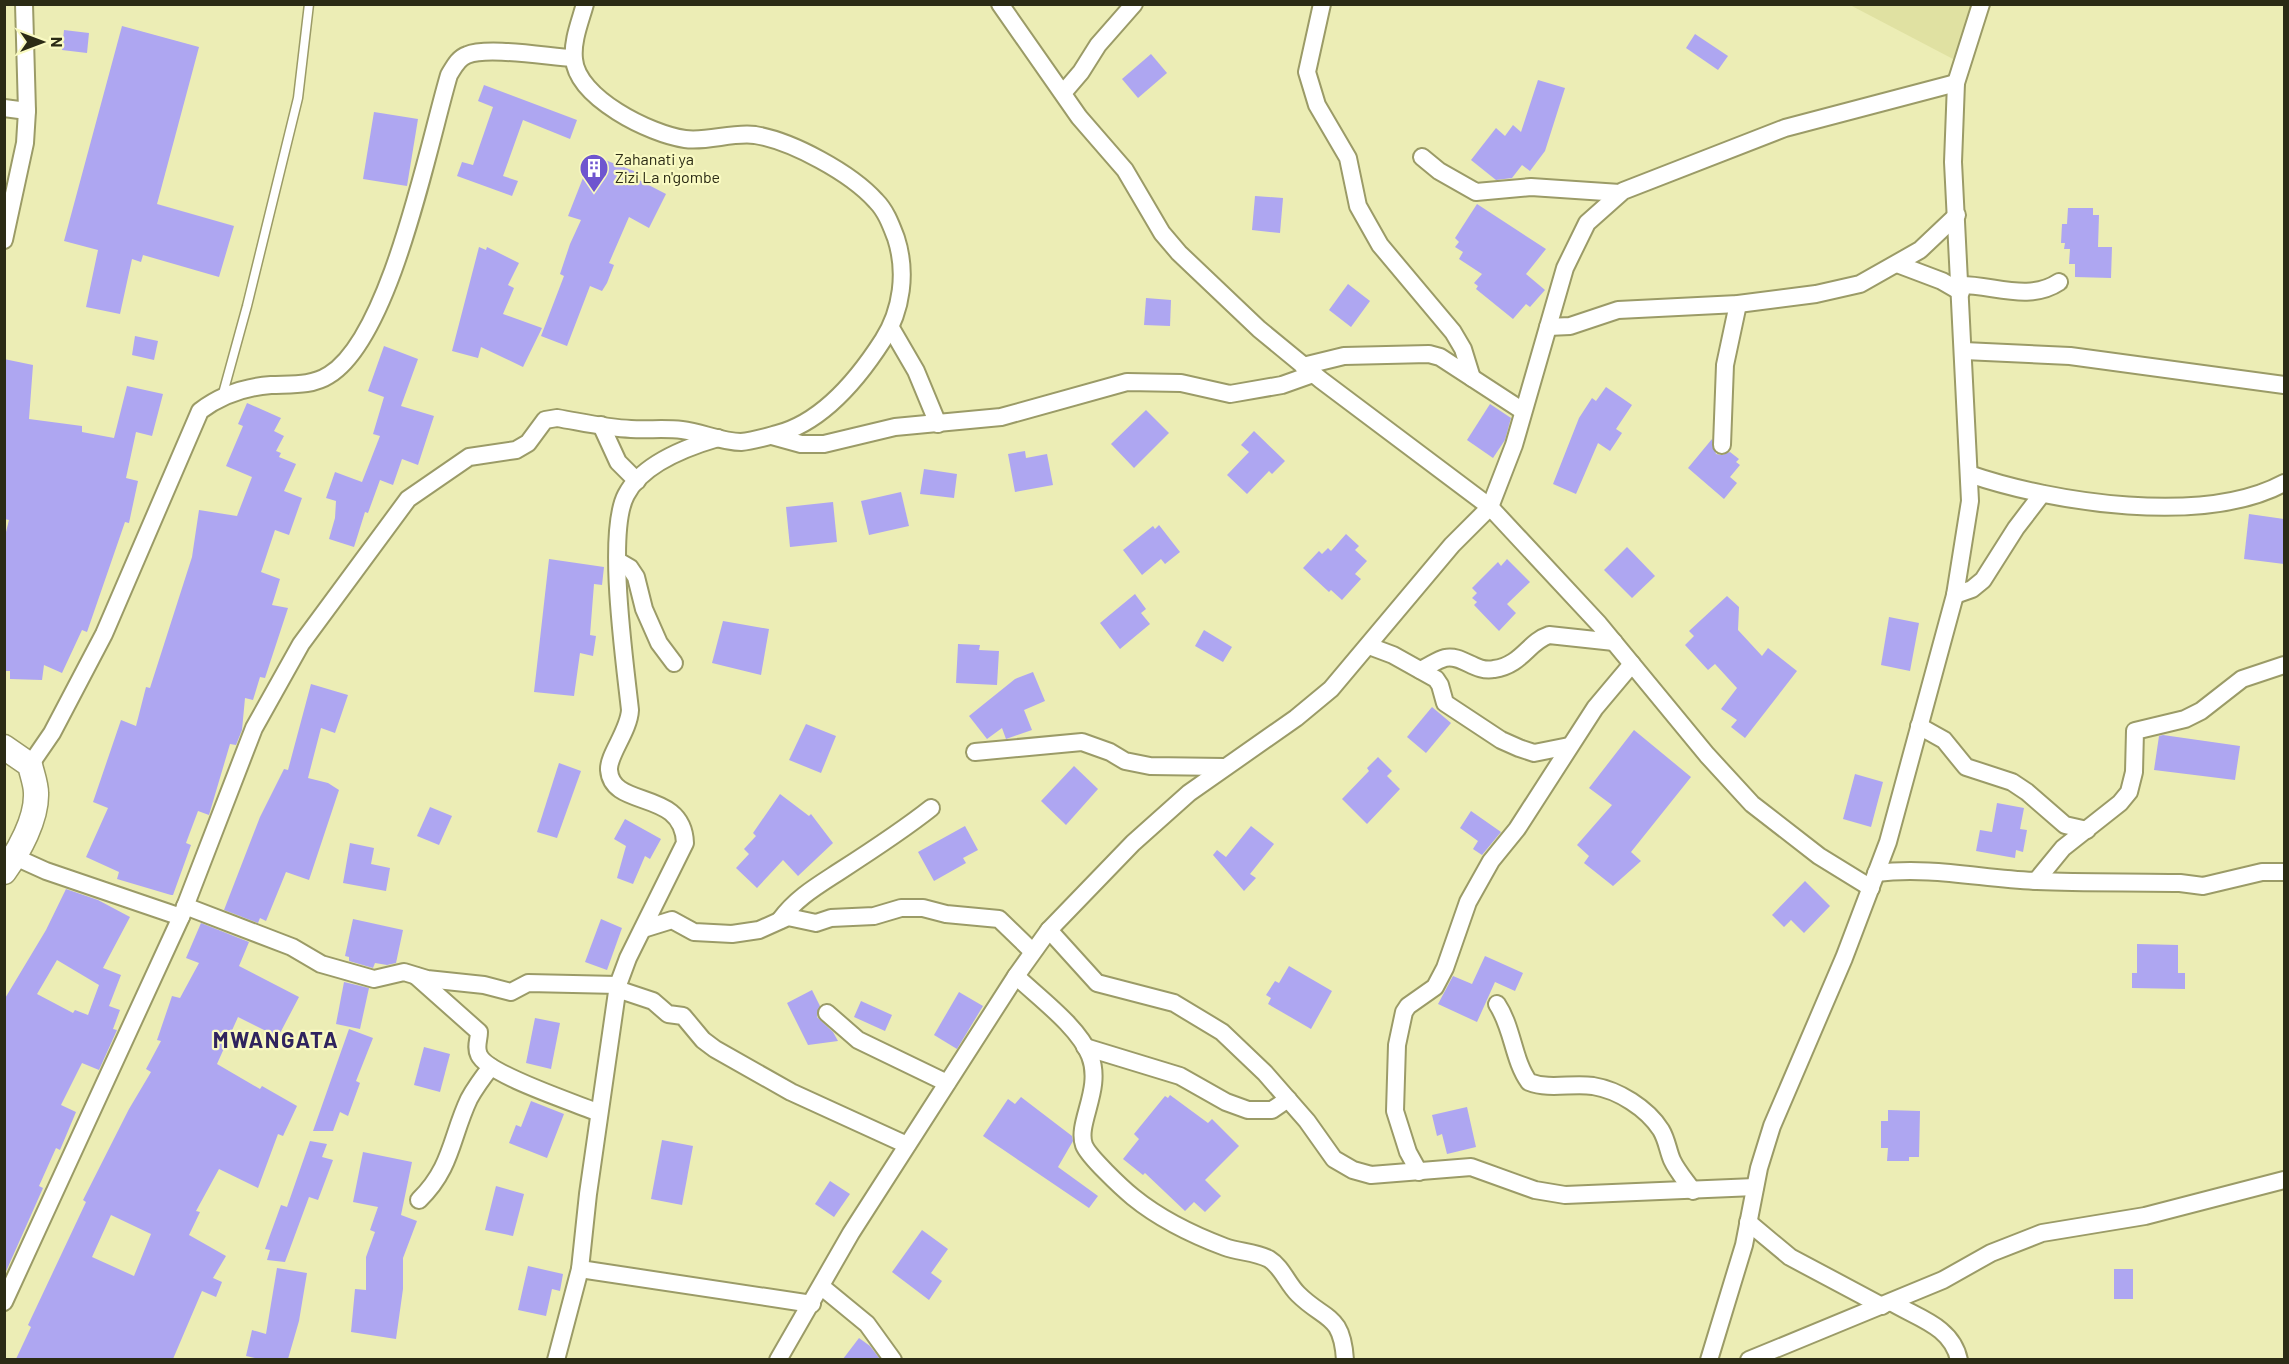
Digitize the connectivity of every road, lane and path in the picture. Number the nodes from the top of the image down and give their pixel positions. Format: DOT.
graph roads {
  1 [pos="24,4"];
  2 [pos="309,4"];
  3 [pos="585,4"];
  4 [pos="1000,4"];
  5 [pos="1134,4"];
  6 [pos="1322,4"];
  7 [pos="1981,4"];
  8 [pos="573,58"];
  9 [pos="1956,83"];
  10 [pos="1062,93"];
  11 [pos="4,108"];
  12 [pos="27,111"];
  13 [pos="1422,157"];
  14 [pos="1620,193"];
  15 [pos="1957,215"];
  16 [pos="4,240"];
  17 [pos="1897,264"];
  18 [pos="2059,282"];
  19 [pos="1961,288"];
  20 [pos="1738,304"];
  21 [pos="1548,327"];
  22 [pos="891,328"];
  23 [pos="1964,351"];
  24 [pos="1308,370"];
  25 [pos="1472,378"];
  26 [pos="2284,386"];
  27 [pos="222,397"];
  28 [pos="1523,411"];
  29 [pos="938,424"];
  30 [pos="601,425"];
  31 [pos="770,435"];
  32 [pos="718,438"];
  33 [pos="1722,445"];
  34 [pos="1969,474"];
  35 [pos="637,482"];
  36 [pos="2284,483"];
  37 [pos="2042,494"];
  38 [pos="1490,507"];
  39 [pos="618,561"];
  40 [pos="1955,595"];
  41 [pos="1614,642"];
  42 [pos="1369,646"];
  43 [pos="674,663"];
  44 [pos="1632,664"];
  45 [pos="2284,665"];
  46 [pos="1420,670"];
  47 [pos="1919,726"];
  48 [pos="1569,746"];
  49 [pos="4,747"];
  50 [pos="975,752"];
  51 [pos="30,765"];
  52 [pos="1225,767"];
  53 [pos="931,808"];
  54 [pos="2087,830"];
  55 [pos="10,864"];
  56 [pos="2284,872"];
  57 [pos="1873,880"];
  58 [pos="2036,881"];
  59 [pos="183,911"];
  60 [pos="780,920"];
  61 [pos="643,929"];
  62 [pos="1049,930"];
  63 [pos="1032,951"];
  64 [pos="416,975"];
  65 [pos="1016,976"];
  66 [pos="618,987"];
  67 [pos="1497,1004"];
  68 [pos="827,1013"];
  69 [pos="1085,1047"];
  70 [pos="490,1067"];
  71 [pos="947,1083"];
  72 [pos="1288,1099"];
  73 [pos="600,1113"];
  74 [pos="907,1145"];
  75 [pos="1419,1172"];
  76 [pos="2284,1180"];
  77 [pos="1755,1187"];
  78 [pos="1693,1191"];
  79 [pos="419,1200"];
  80 [pos="1748,1222"];
  81 [pos="580,1269"];
  82 [pos="822,1287"];
  83 [pos="4,1302"];
  84 [pos="812,1304"];
  85 [pos="1886,1304"];
  86 [pos="556,1359"];
  87 [pos="778,1359"];
  88 [pos="893,1359"];
  89 [pos="1345,1359"];
  90 [pos="1709,1359"];
  91 [pos="1749,1359"];
  92 [pos="1959,1359"];
  1 -- 12 [label="street"];
  2 -- 27 [label="lane"];
  3 -- 8 [label="street"];
  4 -- 10 [label="street"];
  5 -- 10 [label="street"];
  6 -- 25 [label="street"];
  7 -- 9 [label="street"];
  8 -- 22 [label="street"];
  8 -- 27 [label="street"];
  9 -- 14 [label="street"];
  9 -- 15 [label="street"];
  10 -- 24 [label="street"];
  11 -- 12 [label="street"];
  12 -- 16 [label="street"];
  13 -- 14 [label="street"];
  14 -- 21 [label="street"];
  15 -- 17 [label="street"];
  15 -- 19 [label="street"];
  17 -- 19 [label="street"];
  17 -- 20 [label="street"];
  18 -- 19 [label="street"];
  19 -- 23 [label="street"];
  20 -- 21 [label="street"];
  20 -- 33 [label="street"];
  21 -- 28 [label="street"];
  22 -- 29 [label="street"];
  22 -- 31 [label="street"];
  23 -- 26 [label="street"];
  23 -- 34 [label="street"];
  24 -- 25 [label="street"];
  24 -- 29 [label="street"];
  24 -- 38 [label="street"];
  25 -- 28 [label="street"];
  27 -- 51 [label="street"];
  28 -- 38 [label="street"];
  29 -- 31 [label="street"];
  30 -- 32 [label="street"];
  30 -- 35 [label="street"];
  30 -- 59 [label="street"];
  31 -- 32 [label="street"];
  32 -- 35 [label="street"];
  34 -- 37 [label="street"];
  34 -- 40 [label="street"];
  35 -- 39 [label="street"];
  36 -- 37 [label="street"];
  37 -- 40 [label="street"];
  38 -- 41 [label="street"];
  38 -- 42 [label="street"];
  39 -- 43 [label="street"];
  39 -- 61 [label="street"];
  40 -- 47 [label="street"];
  41 -- 44 [label="street"];
  41 -- 46 [label="street"];
  42 -- 46 [label="street"];
  42 -- 52 [label="street"];
  44 -- 48 [label="street"];
  44 -- 57 [label="street"];
  45 -- 54 [label="street"];
  46 -- 48 [label="street"];
  47 -- 54 [label="street"];
  47 -- 57 [label="street"];
  48 -- 75 [label="street"];
  49 -- 51 [label="main road"];
  50 -- 52 [label="street"];
  51 -- 55 [label="main road"];
  52 -- 62 [label="street"];
  53 -- 60 [label="street"];
  54 -- 58 [label="street"];
  55 -- 59 [label="street"];
  56 -- 58 [label="street"];
  57 -- 58 [label="street"];
  57 -- 77 [label="street"];
  59 -- 64 [label="street"];
  59 -- 83 [label="street"];
  60 -- 61 [label="street"];
  60 -- 63 [label="street"];
  61 -- 66 [label="street"];
  62 -- 63 [label="street"];
  62 -- 72 [label="street"];
  63 -- 65 [label="street"];
  64 -- 66 [label="street"];
  64 -- 70 [label="street"];
  65 -- 69 [label="street"];
  65 -- 71 [label="street"];
  66 -- 73 [label="street"];
  66 -- 74 [label="street"];
  67 -- 78 [label="street"];
  68 -- 71 [label="street"];
  69 -- 72 [label="street"];
  69 -- 89 [label="street"];
  70 -- 73 [label="street"];
  70 -- 79 [label="street"];
  71 -- 74 [label="street"];
  72 -- 75 [label="street"];
  73 -- 81 [label="street"];
  74 -- 82 [label="street"];
  75 -- 78 [label="street"];
  76 -- 85 [label="street"];
  77 -- 78 [label="street"];
  77 -- 80 [label="street"];
  80 -- 85 [label="street"];
  80 -- 90 [label="street"];
  81 -- 84 [label="street"];
  81 -- 86 [label="street"];
  82 -- 84 [label="street"];
  82 -- 88 [label="street"];
  84 -- 87 [label="street"];
  85 -- 91 [label="street"];
  85 -- 92 [label="street"];
}
